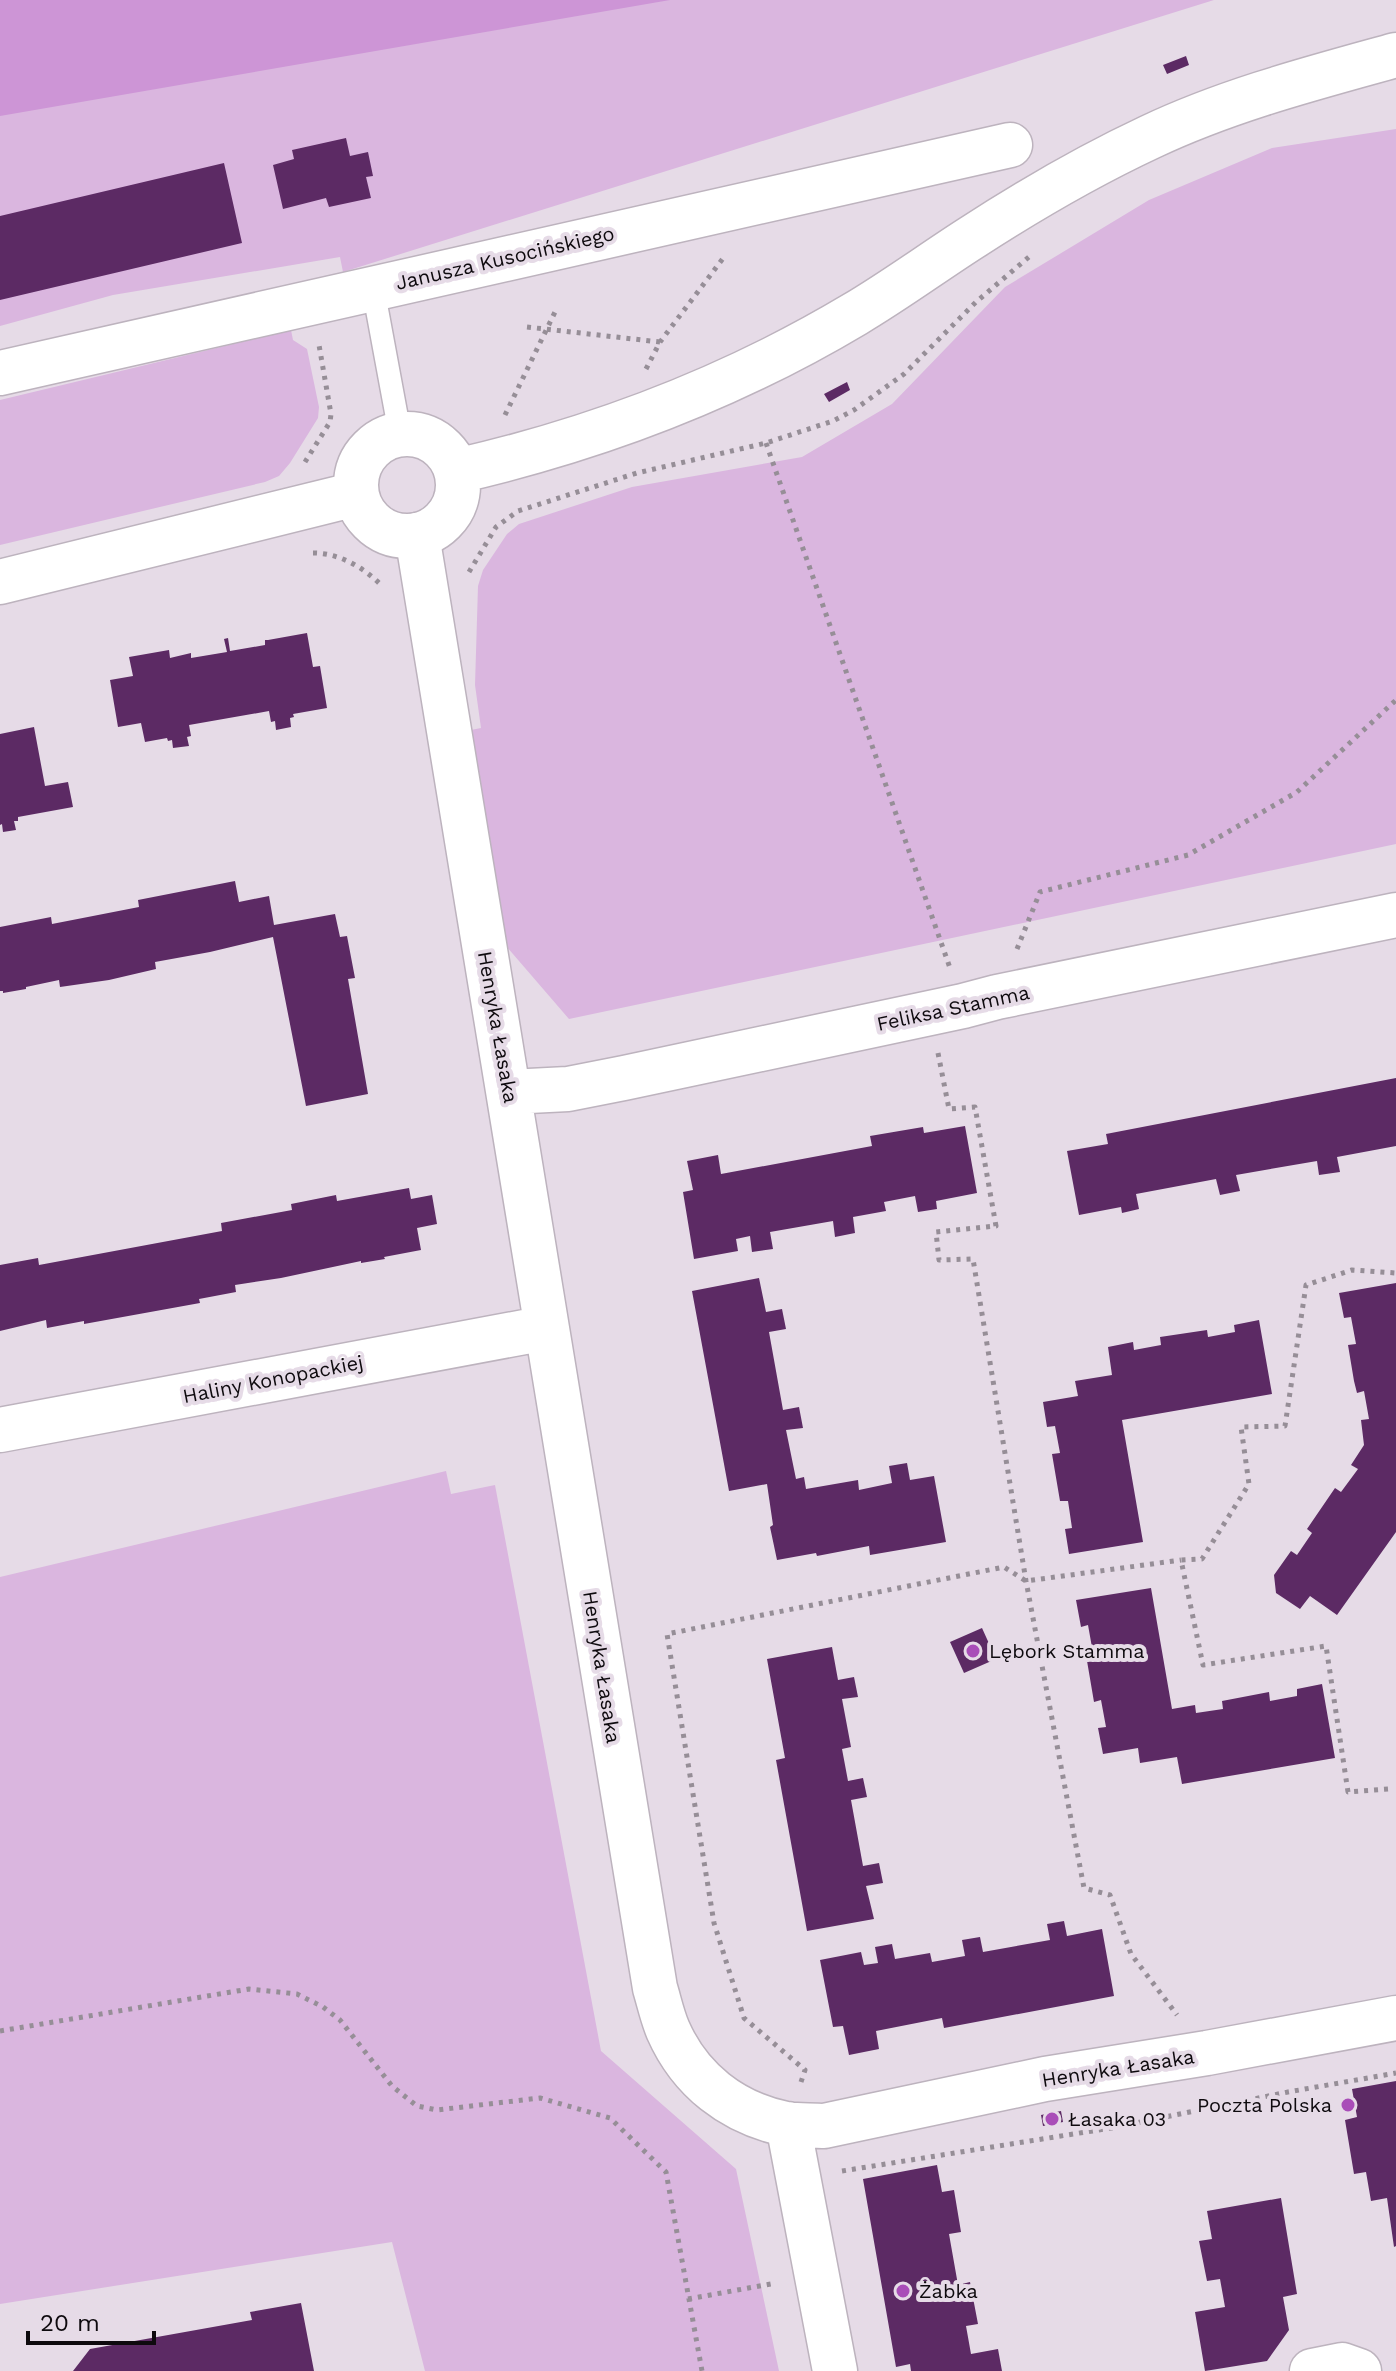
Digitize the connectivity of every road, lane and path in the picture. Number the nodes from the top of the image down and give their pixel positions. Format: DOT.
graph roads {
  1 [pos="1396,55"];
  2 [pos="1010,145"];
  3 [pos="724,257"];
  4 [pos="373,288"];
  5 [pos="301,304"];
  6 [pos="555,312"];
  7 [pos="527,327"];
  8 [pos="547,329"];
  9 [pos="660,342"];
  10 [pos="0,373"];
  11 [pos="643,378"];
  12 [pos="502,422"];
  13 [pos="400,434"];
  14 [pos="766,443"];
  15 [pos="457,471"];
  16 [pos="356,494"];
  17 [pos="304,506"];
  18 [pos="417,535"];
  19 [pos="0,582"];
  20 [pos="1396,700"];
  21 [pos="1396,915"];
  22 [pos="964,1006"];
  23 [pos="509,1092"];
  24 [pos="1396,1273"];
  25 [pos="546,1328"];
  26 [pos="0,1430"];
  27 [pos="1181,1560"];
  28 [pos="1026,1581"];
  29 [pos="1388,1789"];
  30 [pos="1396,2018"];
  31 [pos="0,2031"];
  32 [pos="1207,2053"];
  33 [pos="1396,2073"];
  34 [pos="788,2124"];
  35 [pos="798,2179"];
  36 [pos="816,2276"];
  37 [pos="688,2299"];
  38 [pos="702,2371"];
  39 [pos="835,2371"];
  40 [pos="1312,2371"];
  41 [pos="1359,2371"];
  1 -- 15 [label="street"];
  2 -- 4 [label="street, Janusza Kusocińskiego"];
  3 -- 9 [label="path"];
  4 -- 5 [label="street, Janusza Kusocińskiego"];
  4 -- 13 [label="lane"];
  5 -- 10 [label="street, Janusza Kusocińskiego"];
  5 -- 17 [label="path"];
  6 -- 8 [label="path"];
  7 -- 8 [label="path"];
  8 -- 9 [label="path"];
  8 -- 12 [label="path"];
  9 -- 11 [label="path"];
  13 -- 15 [label="street"];
  13 -- 16 [label="street"];
  14 -- 22 [label="path"];
  15 -- 18 [label="street"];
  16 -- 17 [label="street"];
  16 -- 18 [label="street"];
  17 -- 19 [label="street"];
  18 -- 23 [label="street, Henryka Łasaka"];
  20 -- 22 [label="path"];
  21 -- 22 [label="street, Feliksa Stamma"];
  22 -- 23 [label="street, Feliksa Stamma"];
  22 -- 28 [label="path"];
  23 -- 25 [label="street, Henryka Łasaka"];
  24 -- 27 [label="path"];
  25 -- 26 [label="street, Haliny Konopackiej"];
  25 -- 34 [label="street, Henryka Łasaka"];
  27 -- 28 [label="path"];
  27 -- 29 [label="path"];
  28 -- 32 [label="path"];
  28 -- 34 [label="path"];
  30 -- 32 [label="street, Henryka Łasaka"];
  31 -- 37 [label="path"];
  32 -- 34 [label="street, Henryka Łasaka"];
  33 -- 35 [label="path"];
  34 -- 35 [label="street"];
  35 -- 36 [label="street"];
  36 -- 37 [label="path"];
  36 -- 39 [label="street"];
  37 -- 38 [label="path"];
  40 -- 41 [label="street"];
}
